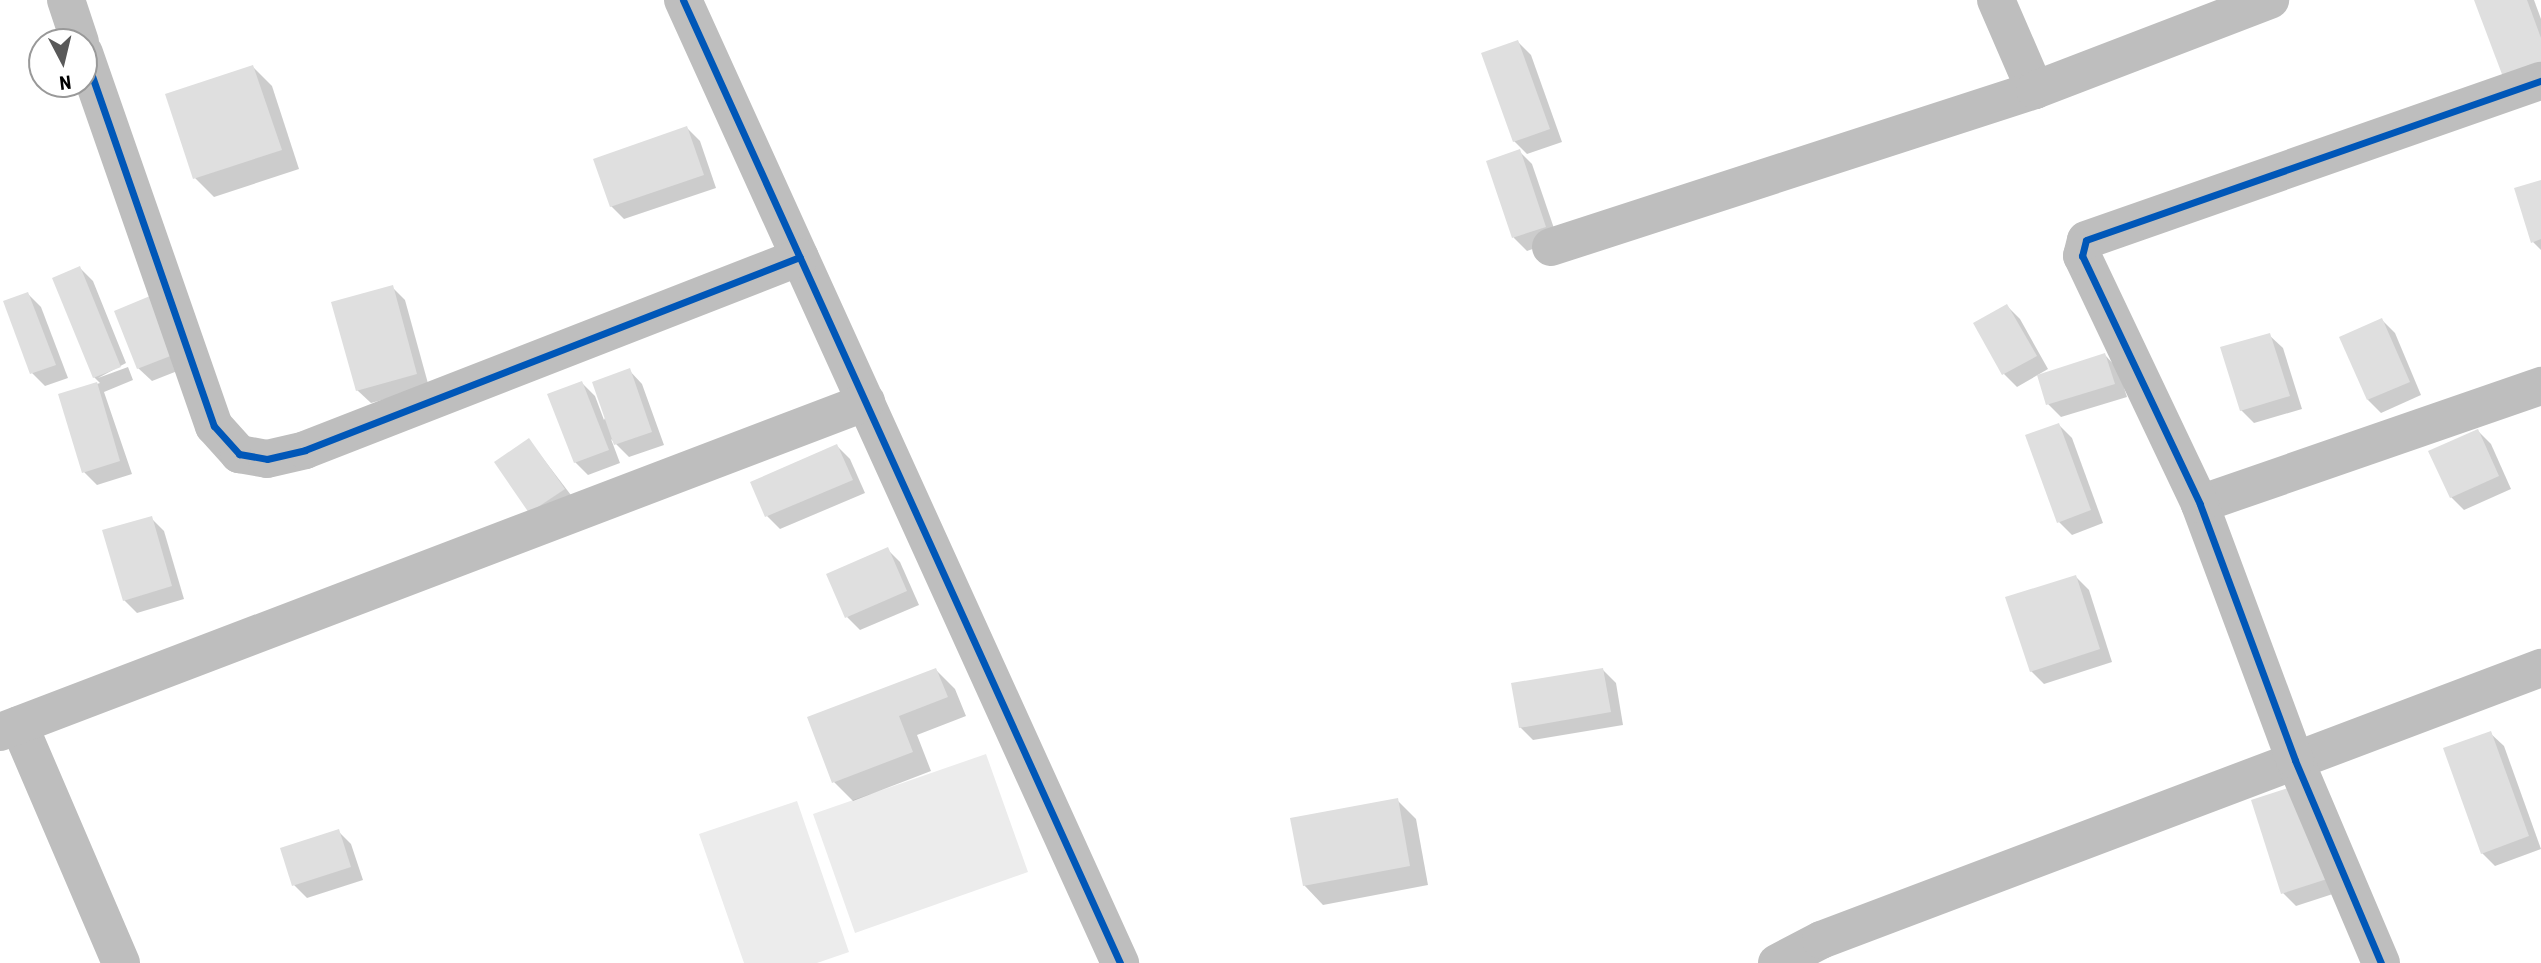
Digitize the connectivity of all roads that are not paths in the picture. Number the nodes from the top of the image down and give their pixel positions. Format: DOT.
graph roads {
  1 [pos="66,0"];
  2 [pos="683,0"];
  3 [pos="1996,0"];
  4 [pos="2270,0"];
  5 [pos="75,28"];
  6 [pos="2541,80"];
  7 [pos="2035,90"];
  8 [pos="98,93"];
  9 [pos="1550,247"];
  10 [pos="800,257"];
  11 [pos="2541,386"];
  12 [pos="866,402"];
  13 [pos="2200,504"];
  14 [pos="2541,668"];
  15 [pos="10,729"];
  16 [pos="2295,760"];
  17 [pos="121,963"];
  18 [pos="1120,963"];
  19 [pos="1777,963"];
  20 [pos="2381,963"];
  1 -- 5 [label="street"];
  2 -- 10 [label="street"];
  3 -- 7 [label="street"];
  4 -- 7 [label="street"];
  6 -- 13 [label="street"];
  7 -- 9 [label="street"];
  8 -- 10 [label="street"];
  10 -- 12 [label="street"];
  11 -- 13 [label="street"];
  12 -- 15 [label="street"];
  12 -- 18 [label="street"];
  13 -- 16 [label="street"];
  14 -- 16 [label="street"];
  15 -- 17 [label="street"];
  16 -- 19 [label="street"];
  16 -- 20 [label="street"];
}
